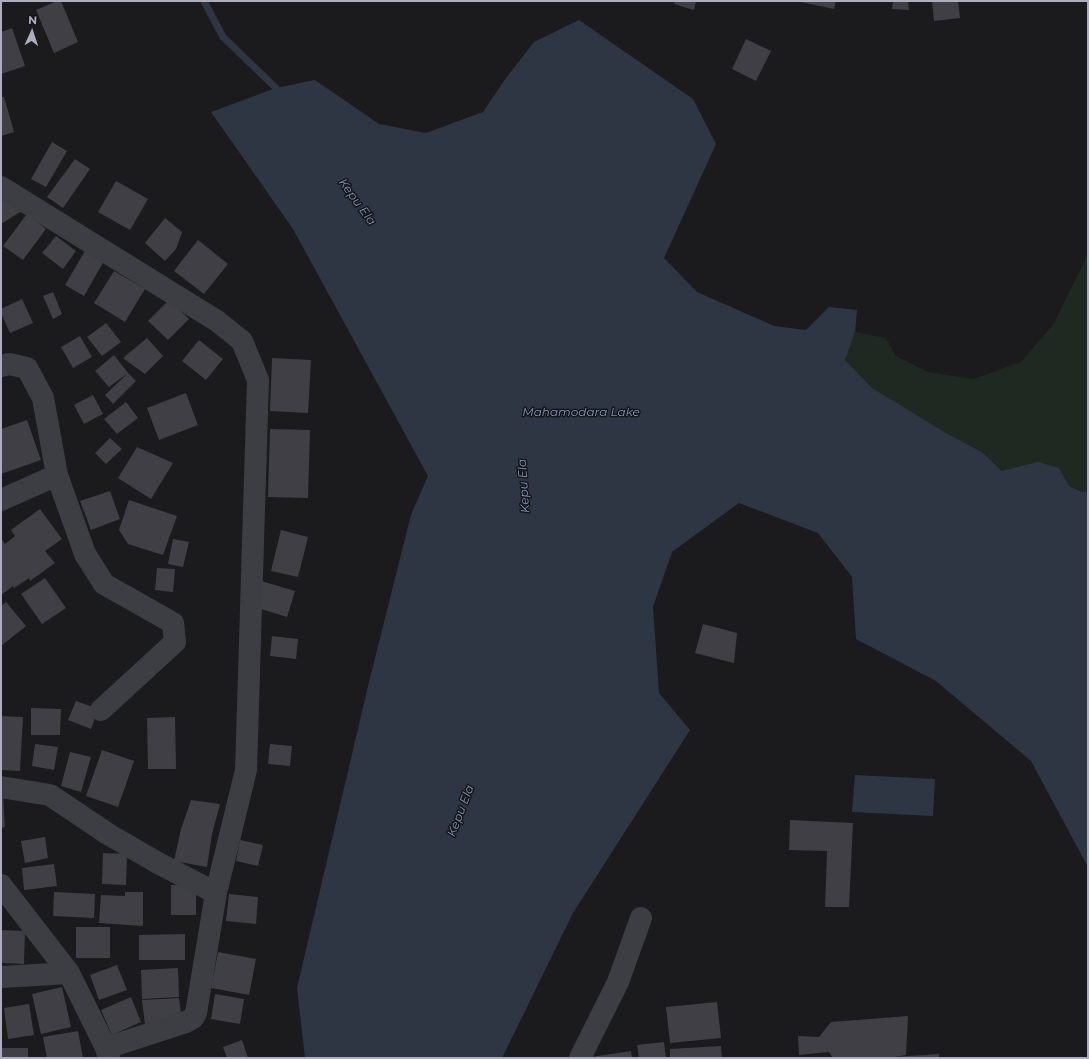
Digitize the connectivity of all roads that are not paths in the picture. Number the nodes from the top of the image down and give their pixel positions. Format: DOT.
graph roads {
  1 [pos="1,187"];
  2 [pos="1,366"];
  3 [pos="57,474"];
  4 [pos="1,500"];
  5 [pos="100,710"];
  6 [pos="1,787"];
  7 [pos="1,885"];
  8 [pos="216,893"];
  9 [pos="641,918"];
  10 [pos="69,973"];
  11 [pos="1,977"];
  12 [pos="107,1053"];
  13 [pos="580,1058"];
  1 -- 8 [label="street"];
  2 -- 3 [label="street"];
  3 -- 4 [label="street"];
  3 -- 5 [label="street"];
  6 -- 8 [label="street"];
  7 -- 10 [label="street"];
  8 -- 12 [label="street"];
  9 -- 13 [label="street"];
  10 -- 11 [label="street"];
  10 -- 12 [label="street"];
}
